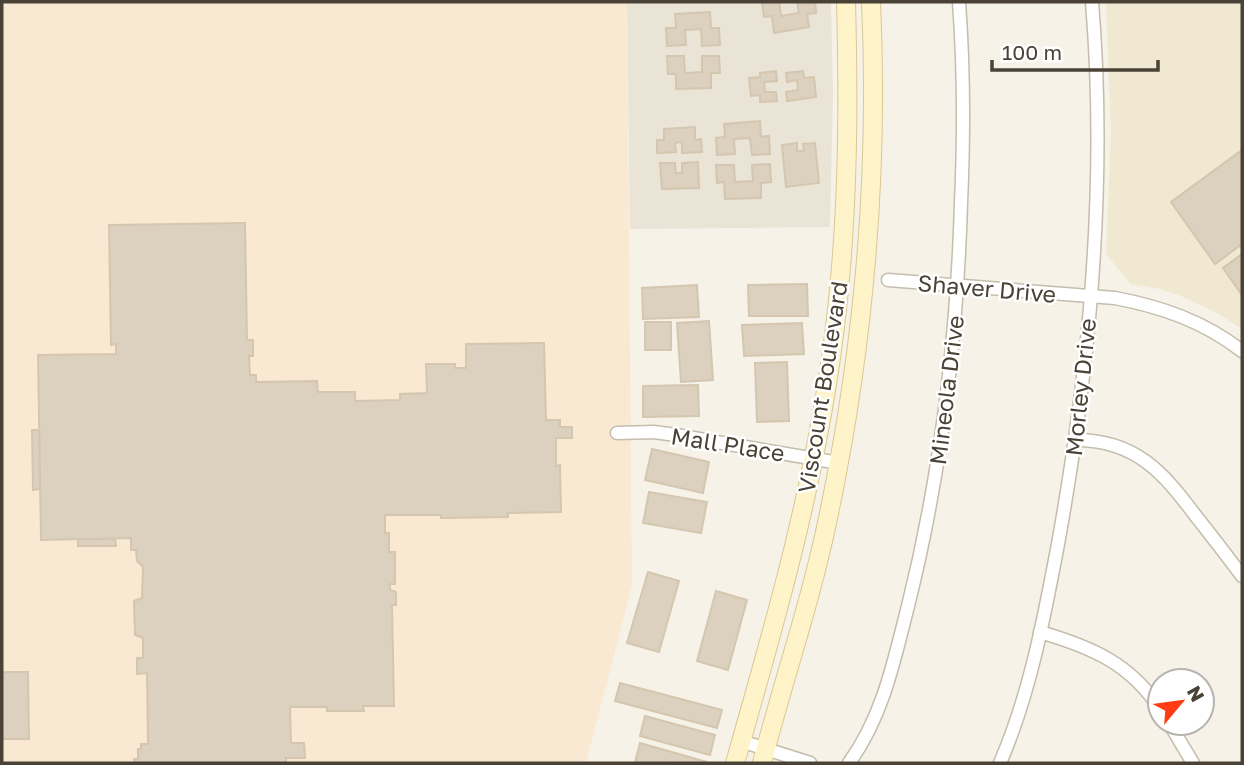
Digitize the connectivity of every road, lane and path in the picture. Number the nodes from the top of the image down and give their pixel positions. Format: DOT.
graph roads {
  1 [pos="846,2"];
  2 [pos="871,2"];
  3 [pos="959,2"];
  4 [pos="1092,2"];
  5 [pos="843,242"];
  6 [pos="869,244"];
  7 [pos="888,279"];
  8 [pos="958,286"];
  9 [pos="1090,297"];
  10 [pos="1242,351"];
  11 [pos="617,433"];
  12 [pos="1076,440"];
  13 [pos="813,459"];
  14 [pos="839,463"];
  15 [pos="1242,576"];
  16 [pos="1040,632"];
  17 [pos="1146,691"];
  18 [pos="1177,737"];
  19 [pos="741,741"];
  20 [pos="764,756"];
  21 [pos="735,763"];
  22 [pos="810,763"];
  23 [pos="849,763"];
  24 [pos="1000,763"];
  25 [pos="1193,763"];
  1 -- 5 [label="main road, Viscount Boulevard"];
  2 -- 6 [label="main road, Viscount Boulevard"];
  3 -- 8 [label="street, Mineola Drive"];
  4 -- 9 [label="street, Morley Drive"];
  5 -- 6 [label="main road"];
  5 -- 13 [label="main road, Viscount Boulevard"];
  6 -- 14 [label="main road, Viscount Boulevard"];
  7 -- 8 [label="street, Shaver Drive"];
  8 -- 9 [label="street, Shaver Drive"];
  8 -- 23 [label="street, Mineola Drive"];
  9 -- 10 [label="street, Shaver Drive"];
  9 -- 12 [label="street, Morley Drive"];
  11 -- 13 [label="street, Mall Place"];
  12 -- 15 [label="street"];
  12 -- 16 [label="street, Morley Drive"];
  13 -- 14 [label="street, Mall Place"];
  13 -- 19 [label="main road, Viscount Boulevard"];
  14 -- 20 [label="main road, Viscount Boulevard"];
  16 -- 17 [label="street"];
  16 -- 24 [label="street, Morley Drive"];
  18 -- 25 [label="street"];
  19 -- 20 [label="street"];
  19 -- 21 [label="main road, Viscount Boulevard"];
  20 -- 22 [label="street"];
}
